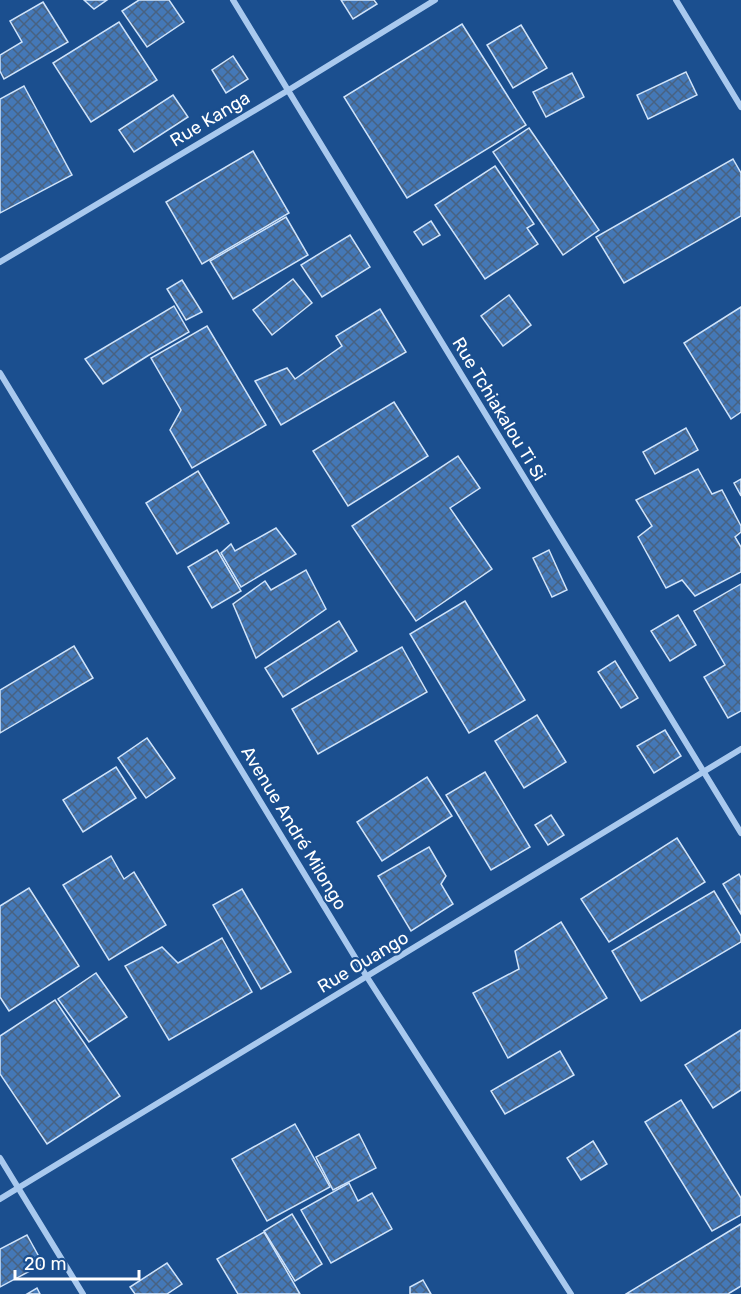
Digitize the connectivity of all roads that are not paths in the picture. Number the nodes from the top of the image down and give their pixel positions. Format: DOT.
graph roads {
  1 [pos="233,0"];
  2 [pos="435,0"];
  3 [pos="676,0"];
  4 [pos="287,91"];
  5 [pos="741,108"];
  6 [pos="0,262"];
  7 [pos="0,373"];
  8 [pos="741,749"];
  9 [pos="704,772"];
  10 [pos="741,833"];
  11 [pos="367,977"];
  12 [pos="0,1158"];
  13 [pos="19,1188"];
  14 [pos="0,1199"];
  15 [pos="83,1294"];
  16 [pos="571,1294"];
  1 -- 4 [label="street, Rue Tchiakalou Ti Si"];
  2 -- 4 [label="street, Rue Kanga"];
  3 -- 5 [label="street"];
  4 -- 6 [label="street, Rue Kanga"];
  4 -- 9 [label="street, Rue Tchiakalou Ti Si"];
  7 -- 11 [label="street, Avenue André Milongo"];
  8 -- 9 [label="street, Rue Ouango"];
  9 -- 10 [label="street, Rue Tchiakalou Ti Si"];
  9 -- 11 [label="street, Rue Ouango"];
  11 -- 13 [label="street, Rue Ouango"];
  11 -- 16 [label="street, Avenue André Milongo"];
  12 -- 13 [label="street"];
  13 -- 14 [label="street, Rue Ouango"];
  13 -- 15 [label="street"];
}
